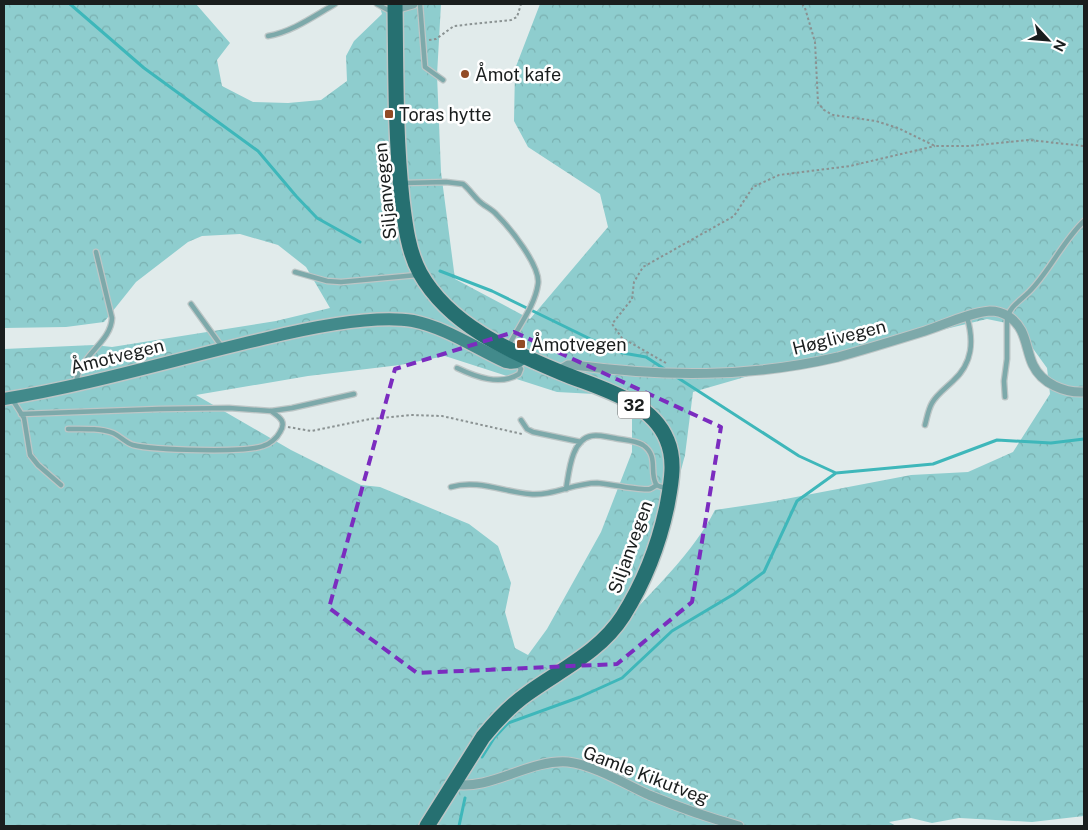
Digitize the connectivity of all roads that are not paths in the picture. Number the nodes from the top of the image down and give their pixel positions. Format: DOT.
graph roads {
  1 [pos="335,4"];
  2 [pos="377,4"];
  3 [pos="413,4"];
  4 [pos="420,4"];
  5 [pos="395,6"];
  6 [pos="268,36"];
  7 [pos="443,80"];
  8 [pos="400,183"];
  9 [pos="1084,222"];
  10 [pos="96,252"];
  11 [pos="296,272"];
  12 [pos="420,273"];
  13 [pos="190,304"];
  14 [pos="1008,316"];
  15 [pos="967,317"];
  16 [pos="223,348"];
  17 [pos="508,348"];
  18 [pos="520,359"];
  19 [pos="457,368"];
  20 [pos="558,371"];
  21 [pos="76,384"];
  22 [pos="1084,392"];
  23 [pos="354,394"];
  24 [pos="1005,396"];
  25 [pos="7,399"];
  26 [pos="272,411"];
  27 [pos="21,414"];
  28 [pos="521,420"];
  29 [pos="924,425"];
  30 [pos="68,428"];
  31 [pos="581,442"];
  32 [pos="61,485"];
  33 [pos="451,487"];
  34 [pos="664,487"];
  35 [pos="566,489"];
  36 [pos="452,784"];
  37 [pos="427,826"];
  38 [pos="740,826"];
  1 -- 6 [label="lane"];
  2 -- 5 [label="lane"];
  3 -- 5 [label="street"];
  4 -- 7 [label="lane"];
  5 -- 8 [label="main road, Siljanvegen / 32"];
  8 -- 12 [label="main road, Siljanvegen / 32"];
  8 -- 17 [label="lane"];
  9 -- 14 [label="lane"];
  10 -- 21 [label="lane"];
  11 -- 12 [label="lane"];
  12 -- 17 [label="main road, Siljanvegen / 32"];
  13 -- 16 [label="lane"];
  14 -- 15 [label="street, Høglivegen"];
  14 -- 22 [label="street"];
  14 -- 24 [label="lane"];
  15 -- 20 [label="street, Høglivegen"];
  15 -- 29 [label="lane"];
  16 -- 18 [label="main road, Åmotvegen"];
  16 -- 21 [label="main road, Åmotvegen"];
  17 -- 18 [label="main road, Siljanvegen / 32"];
  18 -- 19 [label="lane"];
  18 -- 20 [label="main road, Siljanvegen / 32"];
  20 -- 34 [label="main road, Siljanvegen / 32"];
  21 -- 25 [label="main road, Åmotvegen"];
  23 -- 26 [label="lane"];
  25 -- 27 [label="lane"];
  26 -- 27 [label="lane"];
  26 -- 30 [label="lane"];
  27 -- 32 [label="lane"];
  28 -- 31 [label="lane"];
  31 -- 34 [label="lane"];
  31 -- 35 [label="lane"];
  33 -- 35 [label="lane"];
  34 -- 35 [label="lane"];
  34 -- 36 [label="main road, Siljanvegen / 32"];
  36 -- 37 [label="main road, Siljanvegen / 32"];
  36 -- 38 [label="street, Gamle Kikutveg"];
}
